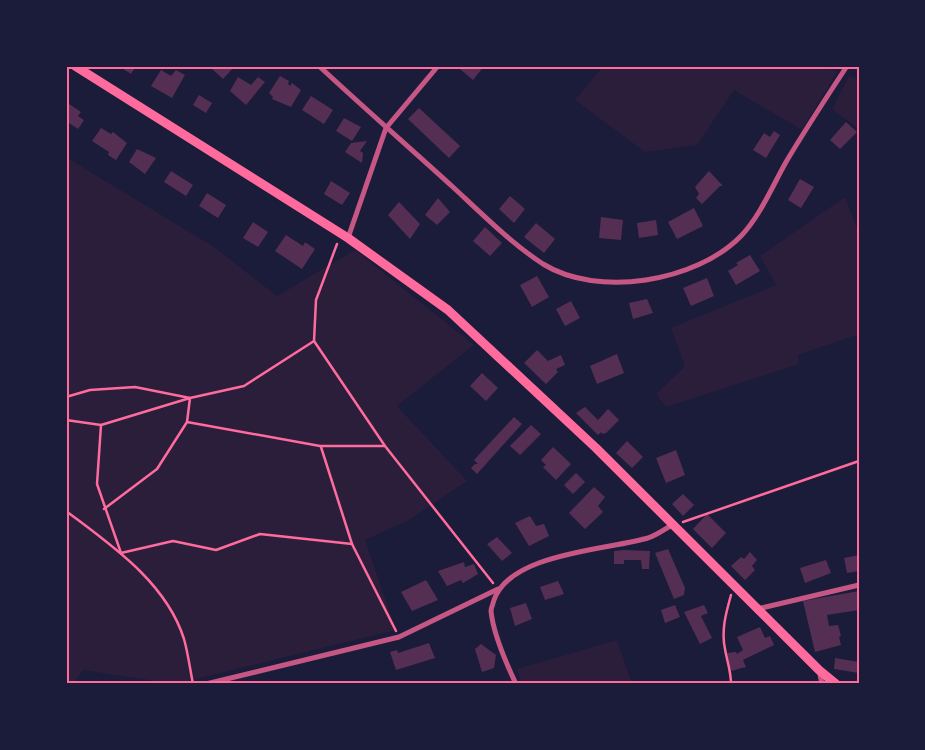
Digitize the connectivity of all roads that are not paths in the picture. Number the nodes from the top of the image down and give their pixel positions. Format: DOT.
graph roads {
  1 [pos="75,66"];
  2 [pos="319,66"];
  3 [pos="438,66"];
  4 [pos="847,66"];
  5 [pos="386,128"];
  6 [pos="345,236"];
  7 [pos="672,525"];
  8 [pos="859,585"];
  9 [pos="498,589"];
  10 [pos="756,609"];
  11 [pos="819,670"];
  12 [pos="206,684"];
  13 [pos="516,684"];
  14 [pos="822,684"];
  15 [pos="836,684"];
  1 -- 6 [label="main road"];
  2 -- 5 [label="street"];
  3 -- 5 [label="street"];
  4 -- 5 [label="street"];
  5 -- 6 [label="street"];
  6 -- 7 [label="main road"];
  7 -- 9 [label="street"];
  7 -- 10 [label="main road"];
  8 -- 10 [label="street"];
  9 -- 12 [label="street"];
  9 -- 13 [label="street"];
  10 -- 11 [label="main road"];
  11 -- 14 [label="street"];
  11 -- 15 [label="main road"];
}
